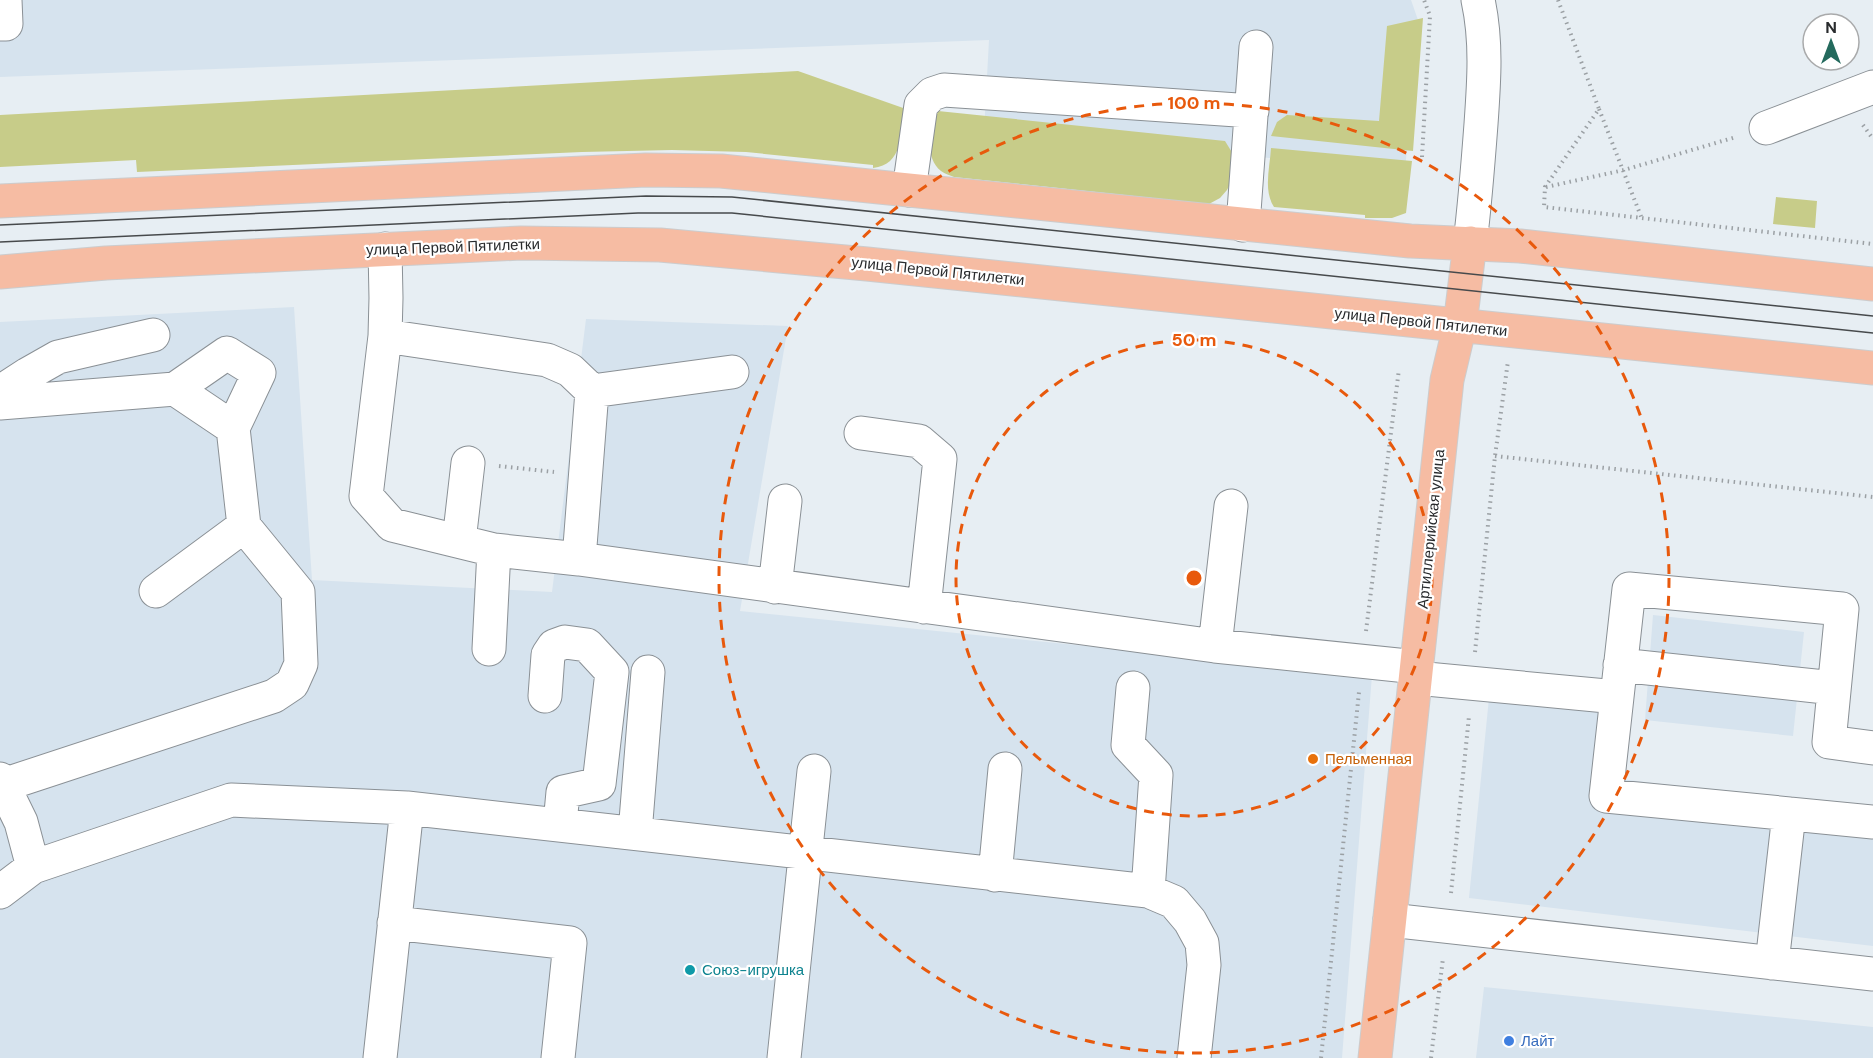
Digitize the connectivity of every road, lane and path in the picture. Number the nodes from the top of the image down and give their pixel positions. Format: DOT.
graph roads {
  1 [pos="5,0"];
  2 [pos="1424,0"];
  3 [pos="1478,0"];
  4 [pos="1558,0"];
  5 [pos="0,24"];
  6 [pos="1256,47"];
  7 [pos="1873,87"];
  8 [pos="1599,109"];
  9 [pos="1252,111"];
  10 [pos="1766,128"];
  11 [pos="1422,157"];
  12 [pos="1624,170"];
  13 [pos="1545,187"];
  14 [pos="909,190"];
  15 [pos="0,201"];
  16 [pos="1642,219"];
  17 [pos="1243,225"];
  18 [pos="1470,243"];
  19 [pos="1873,244"];
  20 [pos="385,249"];
  21 [pos="0,272"];
  22 [pos="1873,284"];
  23 [pos="1460,325"];
  24 [pos="153,335"];
  25 [pos="385,336"];
  26 [pos="1508,361"];
  27 [pos="1873,368"];
  28 [pos="1399,369"];
  29 [pos="732,372"];
  30 [pos="175,389"];
  31 [pos="591,391"];
  32 [pos="0,392"];
  33 [pos="0,403"];
  34 [pos="233,428"];
  35 [pos="861,433"];
  36 [pos="1495,456"];
  37 [pos="468,463"];
  38 [pos="585,476"];
  39 [pos="1873,497"];
  40 [pos="784,501"];
  41 [pos="1231,506"];
  42 [pos="244,526"];
  43 [pos="459,541"];
  44 [pos="494,550"];
  45 [pos="579,559"];
  46 [pos="775,587"];
  47 [pos="156,591"];
  48 [pos="924,607"];
  49 [pos="1215,646"];
  50 [pos="489,649"];
  51 [pos="1362,662"];
  52 [pos="1620,665"];
  53 [pos="648,672"];
  54 [pos="1416,672"];
  55 [pos="1472,683"];
  56 [pos="1133,688"];
  57 [pos="1834,688"];
  58 [pos="544,696"];
  59 [pos="1617,697"];
  60 [pos="1873,748"];
  61 [pos="1005,769"];
  62 [pos="814,771"];
  63 [pos="1,784"];
  64 [pos="407,808"];
  65 [pos="1790,814"];
  66 [pos="1873,822"];
  67 [pos="560,824"];
  68 [pos="634,833"];
  69 [pos="806,852"];
  70 [pos="33,867"];
  71 [pos="995,874"];
  72 [pos="1148,891"];
  73 [pos="0,892"];
  74 [pos="1390,920"];
  75 [pos="394,923"];
  76 [pos="1447,927"];
  77 [pos="1772,963"];
  78 [pos="1873,974"];
  79 [pos="380,1058"];
  80 [pos="558,1058"];
  81 [pos="784,1058"];
  82 [pos="1194,1058"];
  83 [pos="1321,1058"];
  84 [pos="1375,1058"];
  85 [pos="1431,1058"];
  1 -- 5 [label="street"];
  2 -- 11 [label="path"];
  3 -- 18 [label="street, Артиллерийская улица"];
  4 -- 8 [label="path"];
  6 -- 9 [label="street"];
  7 -- 10 [label="street"];
  8 -- 12 [label="path"];
  8 -- 13 [label="path"];
  9 -- 14 [label="street"];
  9 -- 17 [label="street"];
  10 -- 12 [label="path"];
  12 -- 13 [label="path"];
  12 -- 16 [label="path"];
  13 -- 16 [label="path"];
  14 -- 15 [label="main road"];
  14 -- 17 [label="main road"];
  16 -- 19 [label="path"];
  17 -- 18 [label="main road"];
  18 -- 22 [label="main road"];
  18 -- 23 [label="main road, Артиллерийская улица"];
  20 -- 21 [label="main road, улица Первой Пятилетки"];
  20 -- 23 [label="main road, улица Первой Пятилетки"];
  20 -- 25 [label="street"];
  23 -- 27 [label="main road, улица Первой Пятилетки"];
  23 -- 54 [label="main road, Артиллерийская улица"];
  24 -- 32 [label="street"];
  25 -- 31 [label="street"];
  25 -- 43 [label="street"];
  26 -- 36 [label="path"];
  28 -- 51 [label="path"];
  29 -- 31 [label="street"];
  30 -- 33 [label="street"];
  30 -- 34 [label="street"];
  30 -- 34 [label="street"];
  31 -- 38 [label="street"];
  34 -- 42 [label="street"];
  35 -- 48 [label="street"];
  36 -- 39 [label="path"];
  36 -- 55 [label="path"];
  37 -- 38 [label="path"];
  37 -- 43 [label="street"];
  38 -- 45 [label="street"];
  40 -- 46 [label="street"];
  41 -- 49 [label="street"];
  42 -- 47 [label="street"];
  42 -- 63 [label="street"];
  43 -- 44 [label="street"];
  44 -- 45 [label="street"];
  44 -- 50 [label="street"];
  45 -- 46 [label="street"];
  46 -- 48 [label="street"];
  48 -- 49 [label="street"];
  49 -- 51 [label="street"];
  51 -- 54 [label="street"];
  51 -- 83 [label="path"];
  52 -- 57 [label="street"];
  52 -- 57 [label="street"];
  52 -- 59 [label="street"];
  53 -- 68 [label="street"];
  54 -- 55 [label="street"];
  54 -- 74 [label="main road, Артиллерийская улица"];
  55 -- 59 [label="street"];
  55 -- 76 [label="path"];
  56 -- 72 [label="street"];
  57 -- 60 [label="street"];
  58 -- 67 [label="street"];
  59 -- 65 [label="street"];
  61 -- 71 [label="street"];
  62 -- 69 [label="street"];
  63 -- 70 [label="street"];
  64 -- 67 [label="street"];
  64 -- 70 [label="street"];
  64 -- 75 [label="street"];
  65 -- 66 [label="street"];
  65 -- 77 [label="street"];
  67 -- 68 [label="street"];
  68 -- 69 [label="street"];
  69 -- 71 [label="street"];
  69 -- 81 [label="street"];
  70 -- 73 [label="street"];
  71 -- 72 [label="street"];
  72 -- 82 [label="street"];
  74 -- 76 [label="street"];
  74 -- 84 [label="main road, Артиллерийская улица"];
  75 -- 79 [label="street"];
  75 -- 80 [label="street"];
  76 -- 77 [label="street"];
  76 -- 85 [label="path"];
  77 -- 78 [label="street"];
}
